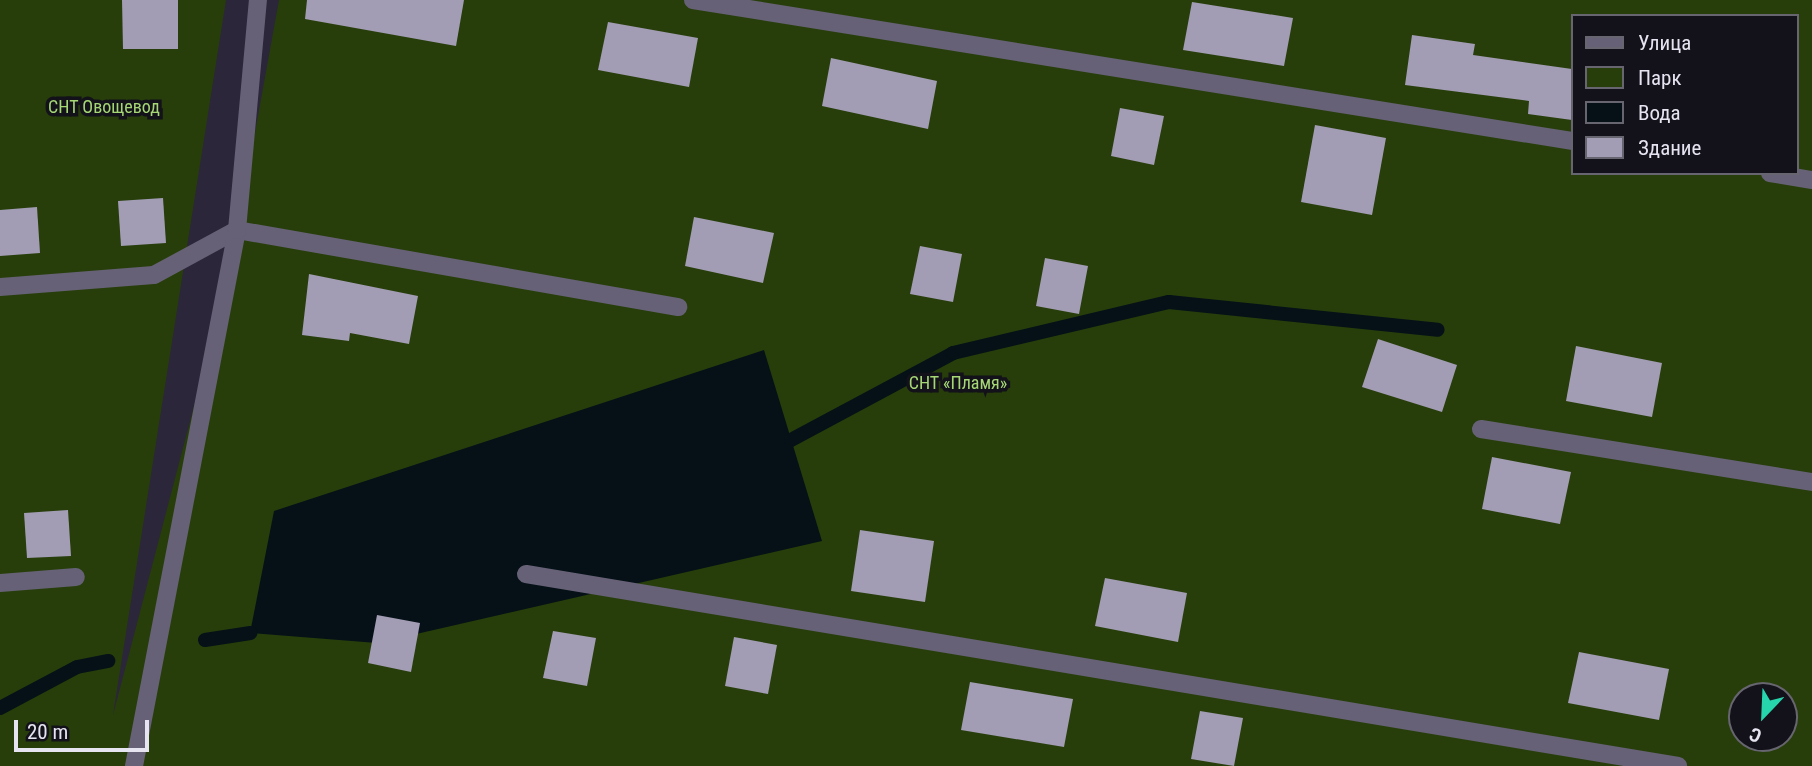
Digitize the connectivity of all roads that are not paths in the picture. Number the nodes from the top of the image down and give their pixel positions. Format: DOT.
graph roads {
  1 [pos="258,0"];
  2 [pos="693,0"];
  3 [pos="1570,141"];
  4 [pos="1782,175"];
  5 [pos="1812,180"];
  6 [pos="237,230"];
  7 [pos="0,287"];
  8 [pos="678,307"];
  9 [pos="1481,429"];
  10 [pos="1812,482"];
  11 [pos="526,574"];
  12 [pos="76,577"];
  13 [pos="0,583"];
  14 [pos="134,766"];
  15 [pos="1678,766"];
  1 -- 6 [label="street"];
  2 -- 3 [label="street"];
  4 -- 5 [label="street"];
  6 -- 7 [label="street"];
  6 -- 8 [label="street"];
  6 -- 14 [label="street"];
  9 -- 10 [label="street"];
  11 -- 15 [label="street"];
  12 -- 13 [label="street"];
}
